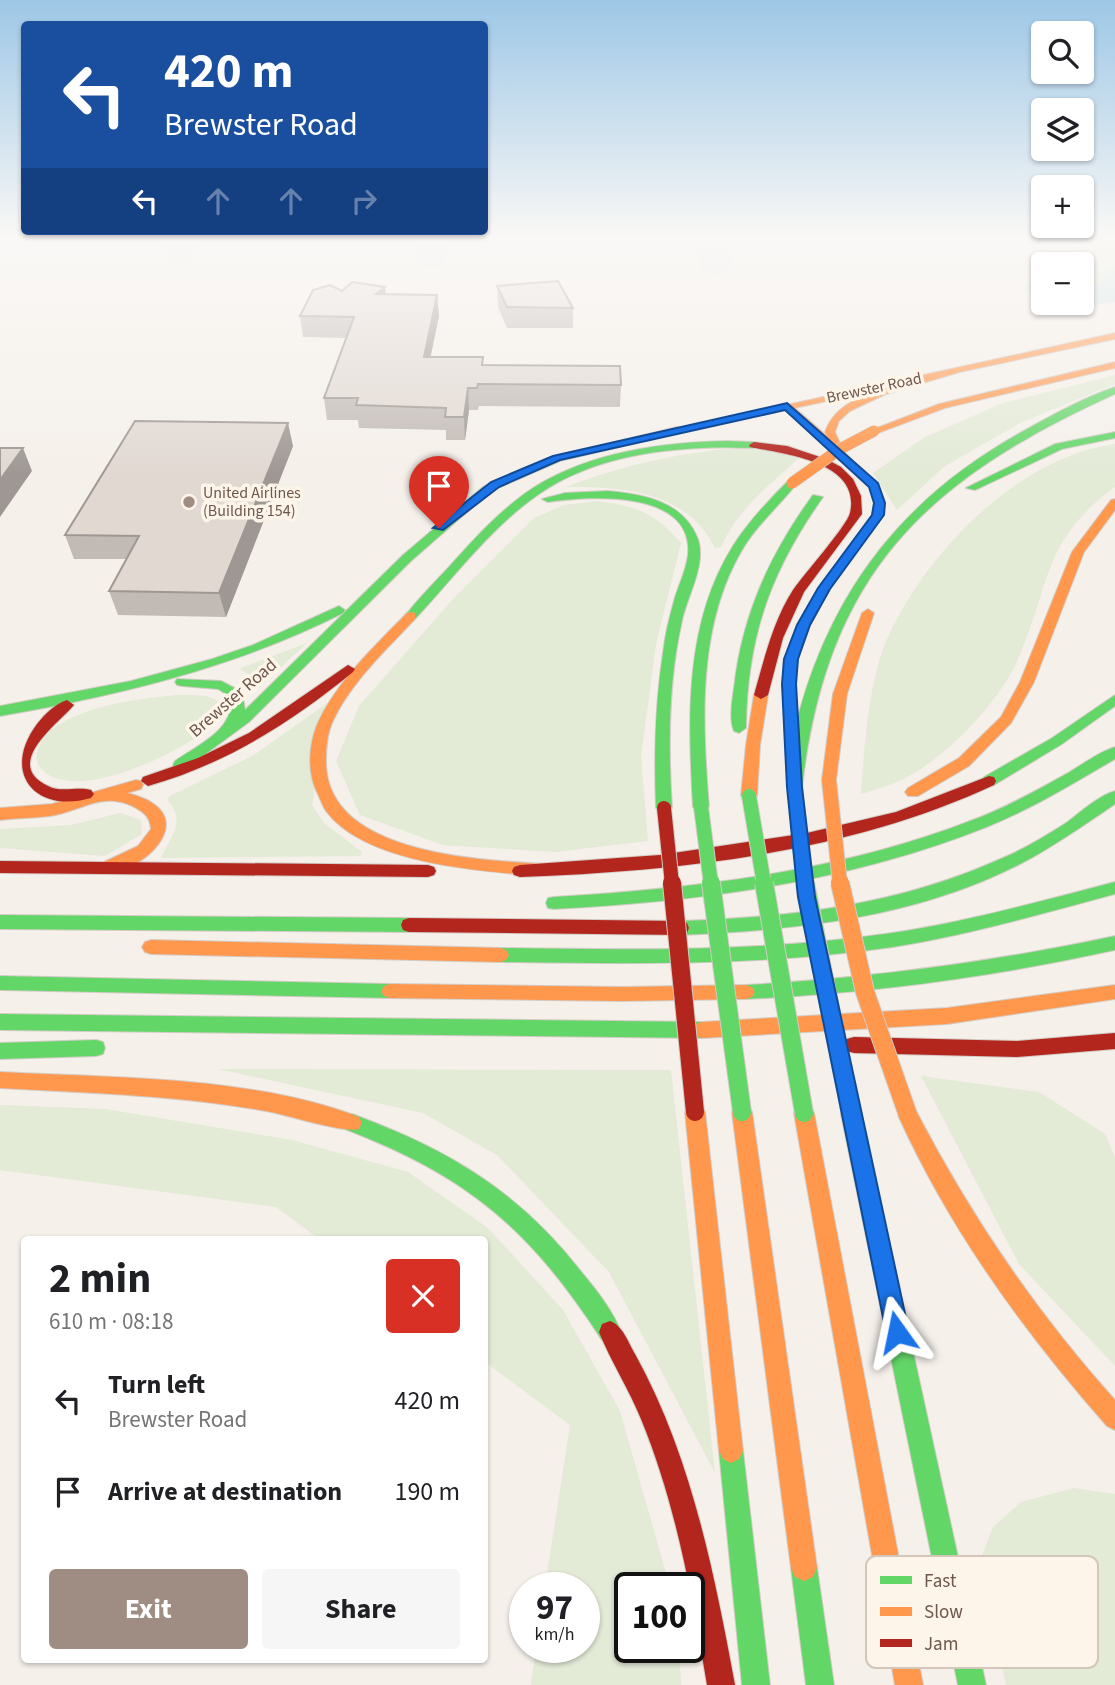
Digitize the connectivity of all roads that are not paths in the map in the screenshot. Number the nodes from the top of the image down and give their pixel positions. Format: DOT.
graph roads {
  1 [pos="1115,336"];
  2 [pos="1115,365"];
  3 [pos="955,372"];
  4 [pos="1115,390"];
  5 [pos="1115,402"];
  6 [pos="787,406"];
  7 [pos="1115,435"];
  8 [pos="872,446"];
  9 [pos="841,454"];
  10 [pos="864,474"];
  11 [pos="960,494"];
  12 [pos="1115,502"];
  13 [pos="928,526"];
  14 [pos="495,530"];
  15 [pos="382,581"];
  16 [pos="877,596"];
  17 [pos="411,616"];
  18 [pos="116,688"];
  19 [pos="1095,693"];
  20 [pos="1115,699"];
  21 [pos="790,708"];
  22 [pos="0,711"];
  23 [pos="228,731"];
  24 [pos="1115,751"];
  25 [pos="1003,772"];
  26 [pos="148,781"];
  27 [pos="794,787"];
  28 [pos="110,794"];
  29 [pos="749,796"];
  30 [pos="1115,796"];
  31 [pos="0,814"];
  32 [pos="732,852"];
  33 [pos="0,867"];
  34 [pos="99,868"];
  35 [pos="545,870"];
  36 [pos="1115,888"];
  37 [pos="536,903"];
  38 [pos="0,922"];
  39 [pos="1115,943"];
  40 [pos="139,947"];
  41 [pos="1115,976"];
  42 [pos="0,984"];
  43 [pos="1115,992"];
  44 [pos="893,1021"];
  45 [pos="0,1022"];
  46 [pos="268,1026"];
  47 [pos="649,1033"];
  48 [pos="1115,1041"];
  49 [pos="194,1042"];
  50 [pos="112,1047"];
  51 [pos="0,1051"];
  52 [pos="0,1080"];
  53 [pos="1115,1418"];
  54 [pos="885,1556"];
  55 [pos="945,1556"];
  56 [pos="720,1685"];
  57 [pos="756,1685"];
  58 [pos="820,1685"];
  1 -- 3 [label="main road, Brewster Road"];
  2 -- 8 [label="main road"];
  3 -- 6 [label="main road, Brewster Road"];
  3 -- 9 [label="main road"];
  4 -- 27 [label="main road"];
  5 -- 11 [label="main road"];
  6 -- 9 [label="main road"];
  6 -- 15 [label="main road, Brewster Road"];
  7 -- 11 [label="main road"];
  8 -- 29 [label="main road"];
  8 -- 58 [label="main road, bridge"];
  9 -- 10 [label="main road"];
  11 -- 13 [label="main road"];
  12 -- 32 [label="main road"];
  14 -- 17 [label="main road"];
  14 -- 29 [label="main road"];
  14 -- 57 [label="main road, bridge"];
  15 -- 18 [label="main road, Brewster Road"];
  15 -- 23 [label="main road, Brewster Road"];
  16 -- 53 [label="main road, bridge"];
  17 -- 26 [label="main road"];
  17 -- 35 [label="main road"];
  18 -- 22 [label="main road, Brewster Road"];
  18 -- 23 [label="main road"];
  18 -- 28 [label="main road"];
  19 -- 25 [label="main road"];
  20 -- 25 [label="main road"];
  21 -- 27 [label="main road"];
  23 -- 26 [label="main road, Brewster Road"];
  24 -- 37 [label="main road"];
  25 -- 32 [label="main road"];
  26 -- 28 [label="main road, Brewster Road"];
  27 -- 55 [label="main road, bridge"];
  28 -- 31 [label="main road, Brewster Road"];
  28 -- 34 [label="main road"];
  29 -- 54 [label="main road, bridge"];
  30 -- 38 [label="main road"];
  32 -- 35 [label="main road"];
  33 -- 34 [label="main road"];
  34 -- 35 [label="main road"];
  36 -- 40 [label="main road"];
  39 -- 42 [label="main road"];
  41 -- 44 [label="main road"];
  43 -- 44 [label="main road"];
  44 -- 47 [label="main road"];
  45 -- 46 [label="main road"];
  46 -- 47 [label="main road"];
  46 -- 49 [label="main road"];
  47 -- 48 [label="main road"];
  50 -- 51 [label="main road"];
  52 -- 56 [label="main road"];
}
